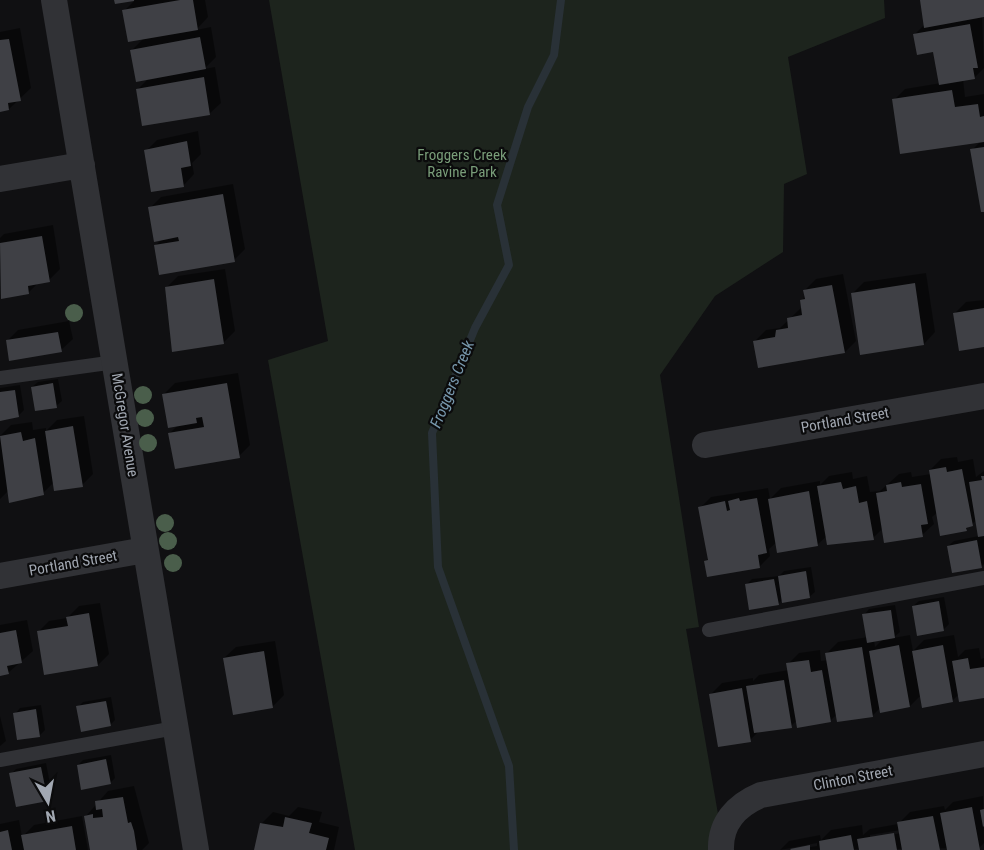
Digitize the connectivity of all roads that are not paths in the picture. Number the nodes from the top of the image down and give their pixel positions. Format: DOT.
graph roads {
  1 [pos="54,0"];
  2 [pos="82,165"];
  3 [pos="0,178"];
  4 [pos="114,362"];
  5 [pos="0,378"];
  6 [pos="984,396"];
  7 [pos="705,445"];
  8 [pos="145,550"];
  9 [pos="0,576"];
  10 [pos="984,578"];
  11 [pos="709,630"];
  12 [pos="176,728"];
  13 [pos="984,754"];
  14 [pos="0,760"];
  15 [pos="196,850"];
  16 [pos="721,850"];
  1 -- 2 [label="street, McGregor Avenue"];
  2 -- 3 [label="street"];
  2 -- 4 [label="street, McGregor Avenue"];
  4 -- 5 [label="lane"];
  4 -- 8 [label="street, McGregor Avenue"];
  6 -- 7 [label="street, Portland Street"];
  8 -- 9 [label="street, Portland Street"];
  8 -- 12 [label="street, McGregor Avenue"];
  10 -- 11 [label="lane"];
  12 -- 14 [label="lane"];
  12 -- 15 [label="street, McGregor Avenue"];
  13 -- 16 [label="street, Clinton Street"];
}
